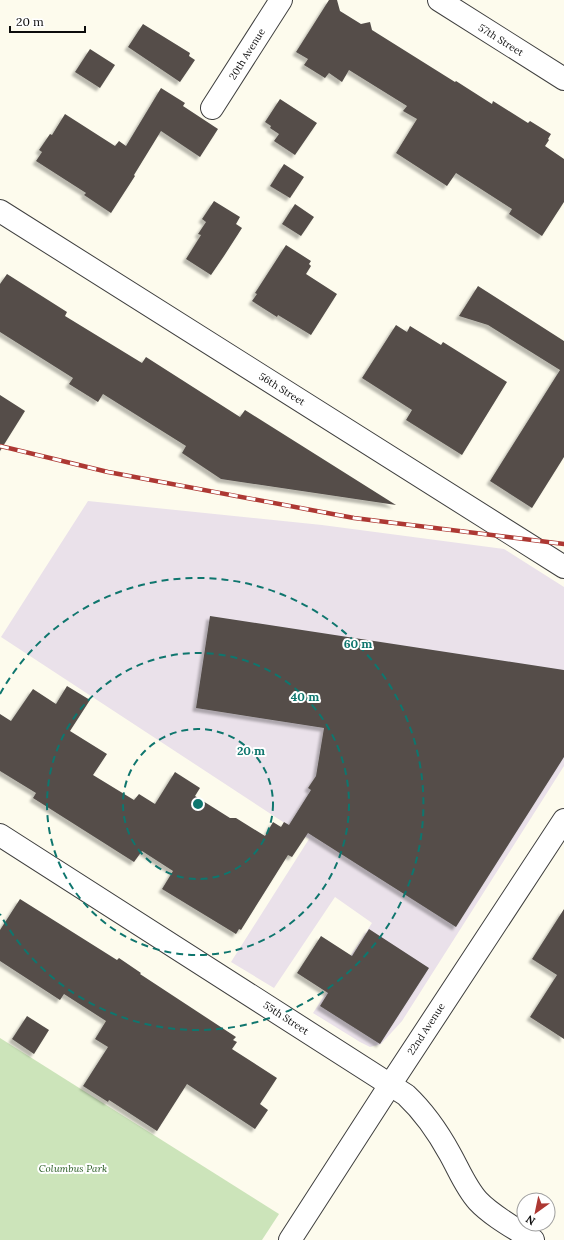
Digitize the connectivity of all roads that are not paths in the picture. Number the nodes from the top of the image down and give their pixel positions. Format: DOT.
graph roads {
  1 [pos="281,0"];
  2 [pos="439,0"];
  3 [pos="564,79"];
  4 [pos="212,108"];
  5 [pos="0,211"];
  6 [pos="564,567"];
  7 [pos="564,820"];
  8 [pos="0,835"];
  9 [pos="390,1085"];
  10 [pos="290,1240"];
  11 [pos="533,1240"];
  1 -- 4 [label="street, 20th Avenue"];
  2 -- 3 [label="street, 57th Street"];
  5 -- 6 [label="street, 56th Street"];
  7 -- 9 [label="street, 22nd Avenue"];
  8 -- 9 [label="street, 55th Street"];
  9 -- 10 [label="street, 22nd Avenue"];
  9 -- 11 [label="street, 55th Street"];
}
